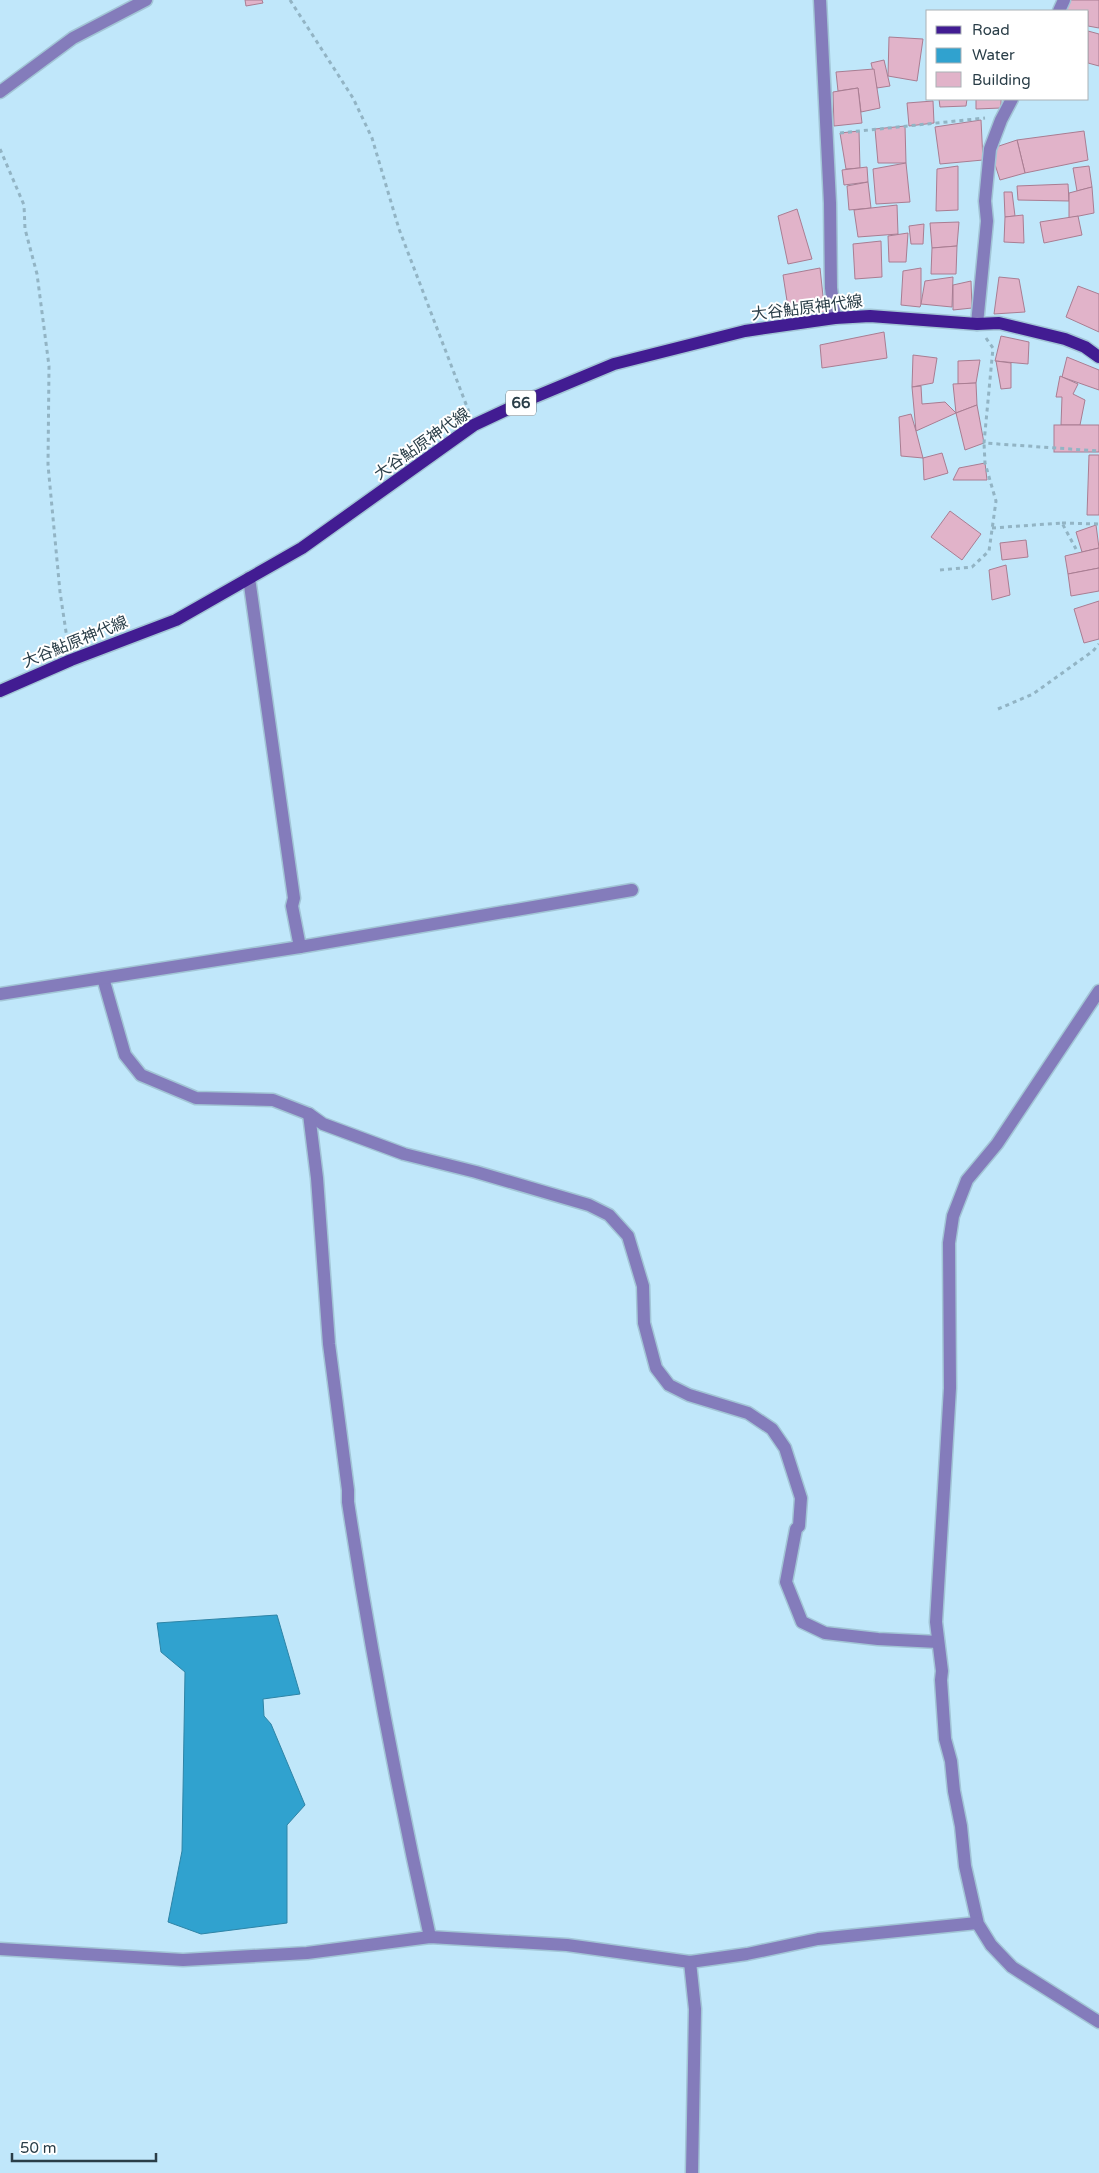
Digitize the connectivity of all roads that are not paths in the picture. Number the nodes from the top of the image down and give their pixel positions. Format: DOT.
graph roads {
  1 [pos="146,0"];
  2 [pos="820,0"];
  3 [pos="0,92"];
  4 [pos="1011,100"];
  5 [pos="835,318"];
  6 [pos="977,324"];
  7 [pos="1099,357"];
  8 [pos="249,578"];
  9 [pos="0,691"];
  10 [pos="632,890"];
  11 [pos="300,947"];
  12 [pos="102,978"];
  13 [pos="1099,991"];
  14 [pos="0,994"];
  15 [pos="309,1114"];
  16 [pos="938,1642"];
  17 [pos="978,1923"];
  18 [pos="430,1937"];
  19 [pos="0,1949"];
  20 [pos="690,1962"];
  21 [pos="1099,2022"];
  22 [pos="692,2173"];
  1 -- 3 [label="street"];
  2 -- 5 [label="street"];
  4 -- 6 [label="street"];
  5 -- 6 [label="main road, 大谷鮎原神代線 / 66"];
  5 -- 8 [label="main road, 大谷鮎原神代線 / 66"];
  6 -- 7 [label="main road, 大谷鮎原神代線 / 66"];
  8 -- 9 [label="main road, 大谷鮎原神代線 / 66"];
  8 -- 11 [label="street"];
  10 -- 11 [label="street"];
  11 -- 12 [label="street"];
  12 -- 14 [label="street"];
  12 -- 15 [label="street"];
  13 -- 16 [label="street"];
  15 -- 16 [label="street"];
  15 -- 18 [label="street"];
  16 -- 17 [label="street"];
  17 -- 20 [label="street"];
  17 -- 21 [label="street"];
  18 -- 19 [label="street"];
  18 -- 20 [label="street"];
  20 -- 22 [label="street"];
}
